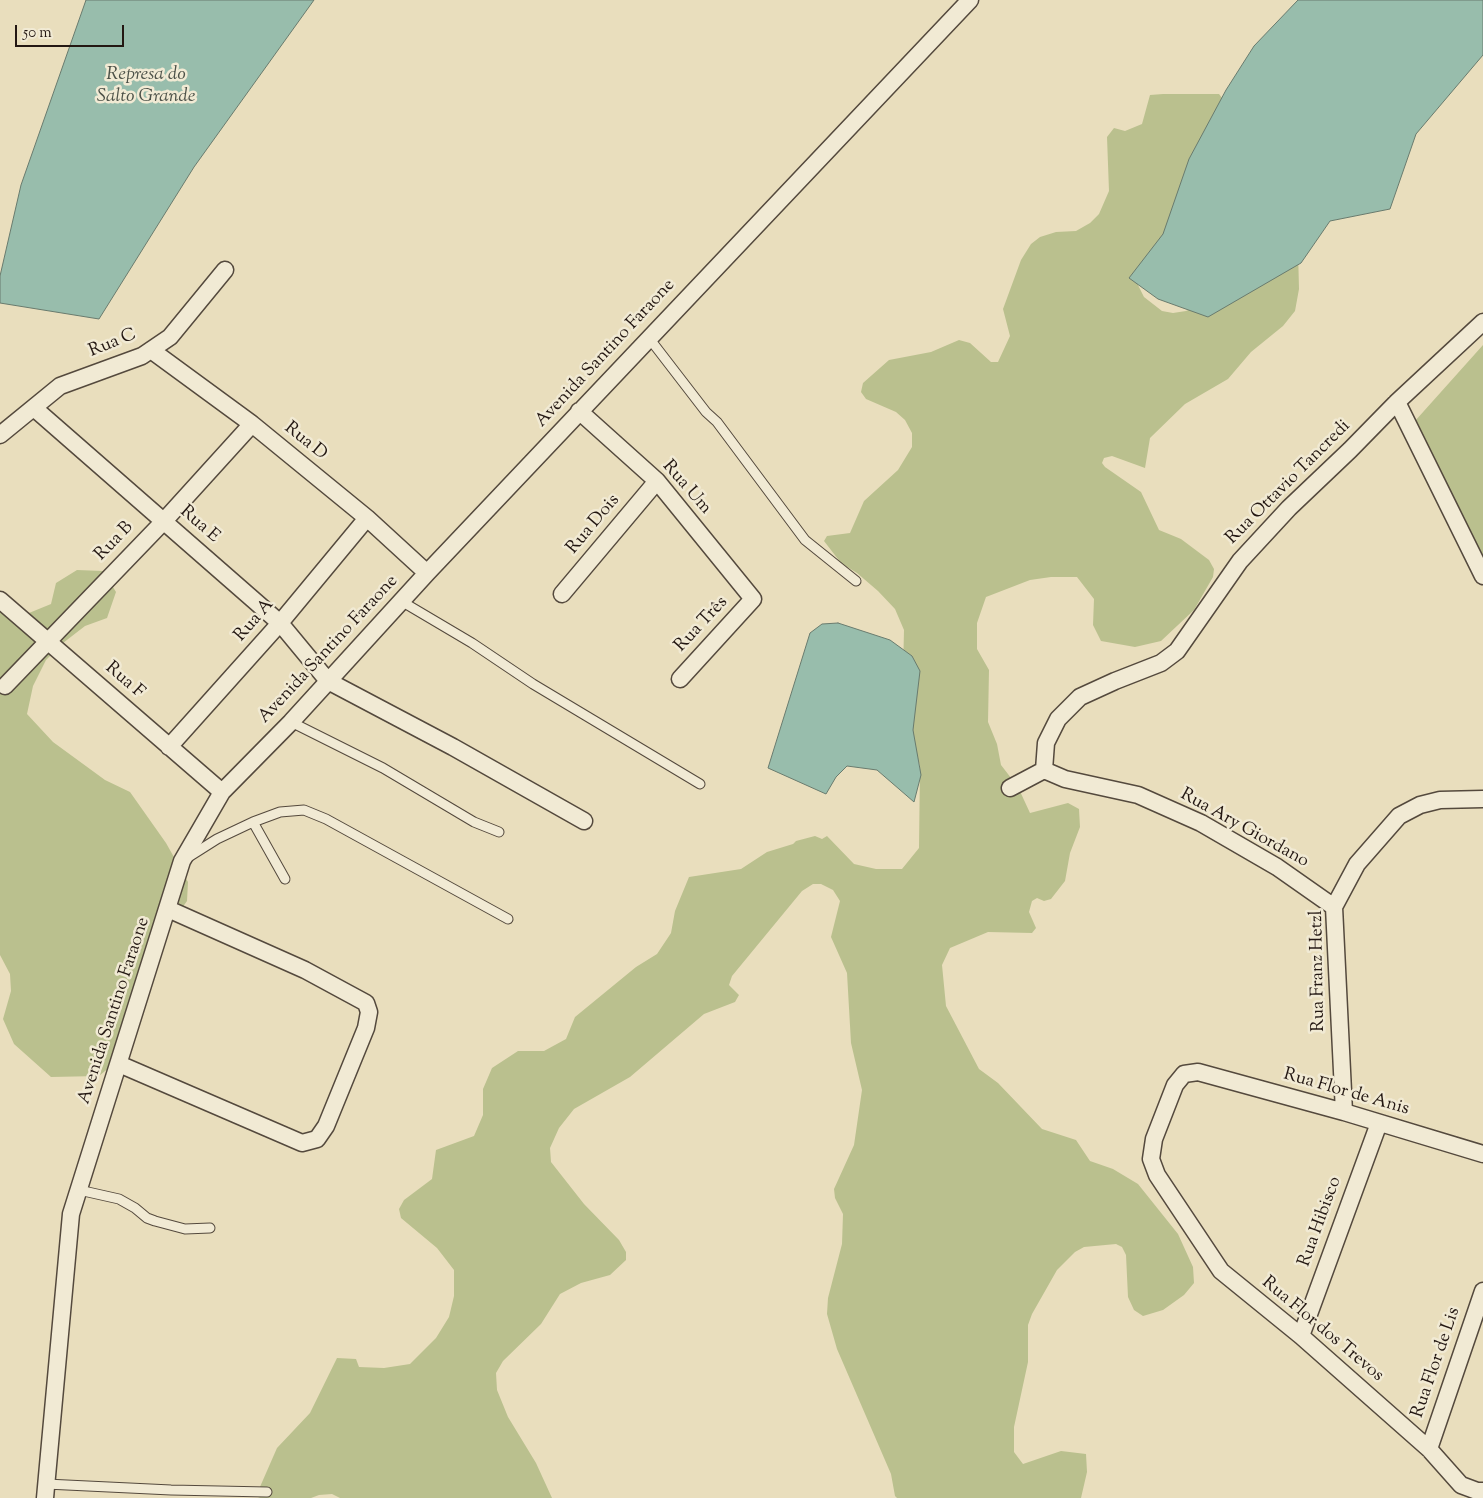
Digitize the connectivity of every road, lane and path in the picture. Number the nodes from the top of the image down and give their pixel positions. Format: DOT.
graph roads {
  1 [pos="970,0"];
  2 [pos="225,270"];
  3 [pos="1483,322"];
  4 [pos="649,338"];
  5 [pos="151,350"];
  6 [pos="1397,402"];
  7 [pos="34,408"];
  8 [pos="579,411"];
  9 [pos="252,424"];
  10 [pos="0,435"];
  11 [pos="657,481"];
  12 [pos="367,518"];
  13 [pos="164,521"];
  14 [pos="427,573"];
  15 [pos="1483,576"];
  16 [pos="856,581"];
  17 [pos="562,594"];
  18 [pos="753,599"];
  19 [pos="0,600"];
  20 [pos="401,601"];
  21 [pos="280,623"];
  22 [pos="48,642"];
  23 [pos="680,678"];
  24 [pos="328,681"];
  25 [pos="5,686"];
  26 [pos="291,722"];
  27 [pos="169,747"];
  28 [pos="1044,770"];
  29 [pos="700,784"];
  30 [pos="1010,788"];
  31 [pos="222,792"];
  32 [pos="1483,799"];
  33 [pos="584,821"];
  34 [pos="253,822"];
  35 [pos="499,832"];
  36 [pos="182,861"];
  37 [pos="285,879"];
  38 [pos="1334,907"];
  39 [pos="168,909"];
  40 [pos="508,919"];
  41 [pos="119,1064"];
  42 [pos="1344,1112"];
  43 [pos="1379,1123"];
  44 [pos="1483,1154"];
  45 [pos="1157,1175"];
  46 [pos="79,1190"];
  47 [pos="210,1228"];
  48 [pos="1483,1291"];
  49 [pos="1301,1336"];
  50 [pos="1429,1449"];
  51 [pos="45,1491"];
  52 [pos="1483,1491"];
  53 [pos="267,1492"];
  1 -- 4 [label="street, Avenida Santino Faraone"];
  2 -- 5 [label="street, Rua C"];
  3 -- 6 [label="street, Rua Ottavio Tancredi"];
  4 -- 8 [label="street, Avenida Santino Faraone"];
  4 -- 16 [label="lane"];
  5 -- 7 [label="street, Rua C"];
  5 -- 9 [label="street, Rua D"];
  6 -- 15 [label="street"];
  6 -- 28 [label="street, Rua Ottavio Tancredi"];
  7 -- 10 [label="street, Rua C"];
  7 -- 13 [label="street, Rua E"];
  8 -- 11 [label="street, Rua Um"];
  8 -- 14 [label="street, Avenida Santino Faraone"];
  9 -- 12 [label="street, Rua D"];
  9 -- 13 [label="street, Rua B"];
  11 -- 17 [label="street, Rua Dois"];
  11 -- 18 [label="street, Rua Um"];
  12 -- 14 [label="street, Rua D"];
  12 -- 21 [label="street, Rua A"];
  13 -- 21 [label="street, Rua E"];
  13 -- 22 [label="street, Rua B"];
  14 -- 20 [label="street, Avenida Santino Faraone"];
  18 -- 23 [label="street, Rua Três"];
  19 -- 22 [label="street, Rua F"];
  20 -- 24 [label="street, Avenida Santino Faraone"];
  20 -- 29 [label="lane"];
  21 -- 24 [label="street, Rua E"];
  21 -- 27 [label="street, Rua A"];
  22 -- 25 [label="street, Rua B"];
  22 -- 27 [label="street, Rua F"];
  24 -- 26 [label="street, Avenida Santino Faraone"];
  24 -- 33 [label="street"];
  26 -- 31 [label="street, Avenida Santino Faraone"];
  26 -- 35 [label="lane"];
  27 -- 31 [label="street, Rua F"];
  28 -- 30 [label="street"];
  28 -- 38 [label="street, Rua Ary Giordano"];
  31 -- 36 [label="street, Avenida Santino Faraone"];
  32 -- 38 [label="street, Rua Franz Hetzl"];
  34 -- 36 [label="lane"];
  34 -- 37 [label="lane"];
  34 -- 40 [label="lane"];
  36 -- 39 [label="street, Avenida Santino Faraone"];
  38 -- 42 [label="street, Rua Franz Hetzl"];
  39 -- 41 [label="street, Avenida Santino Faraone"];
  39 -- 41 [label="street"];
  41 -- 46 [label="street, Avenida Santino Faraone"];
  42 -- 43 [label="street, Rua Flor de Anis"];
  42 -- 45 [label="street, Rua Flor de Anis"];
  43 -- 44 [label="street, Rua Flor de Anis"];
  43 -- 49 [label="street, Rua Hibisco"];
  45 -- 49 [label="street, Rua Flor dos Trevos"];
  46 -- 47 [label="lane"];
  46 -- 51 [label="street, Avenida Santino Faraone"];
  48 -- 50 [label="street, Rua Flor de Lis"];
  49 -- 50 [label="street, Rua Flor dos Trevos"];
  50 -- 52 [label="street, Rua Flor dos Trevos"];
  51 -- 53 [label="lane"];
}
